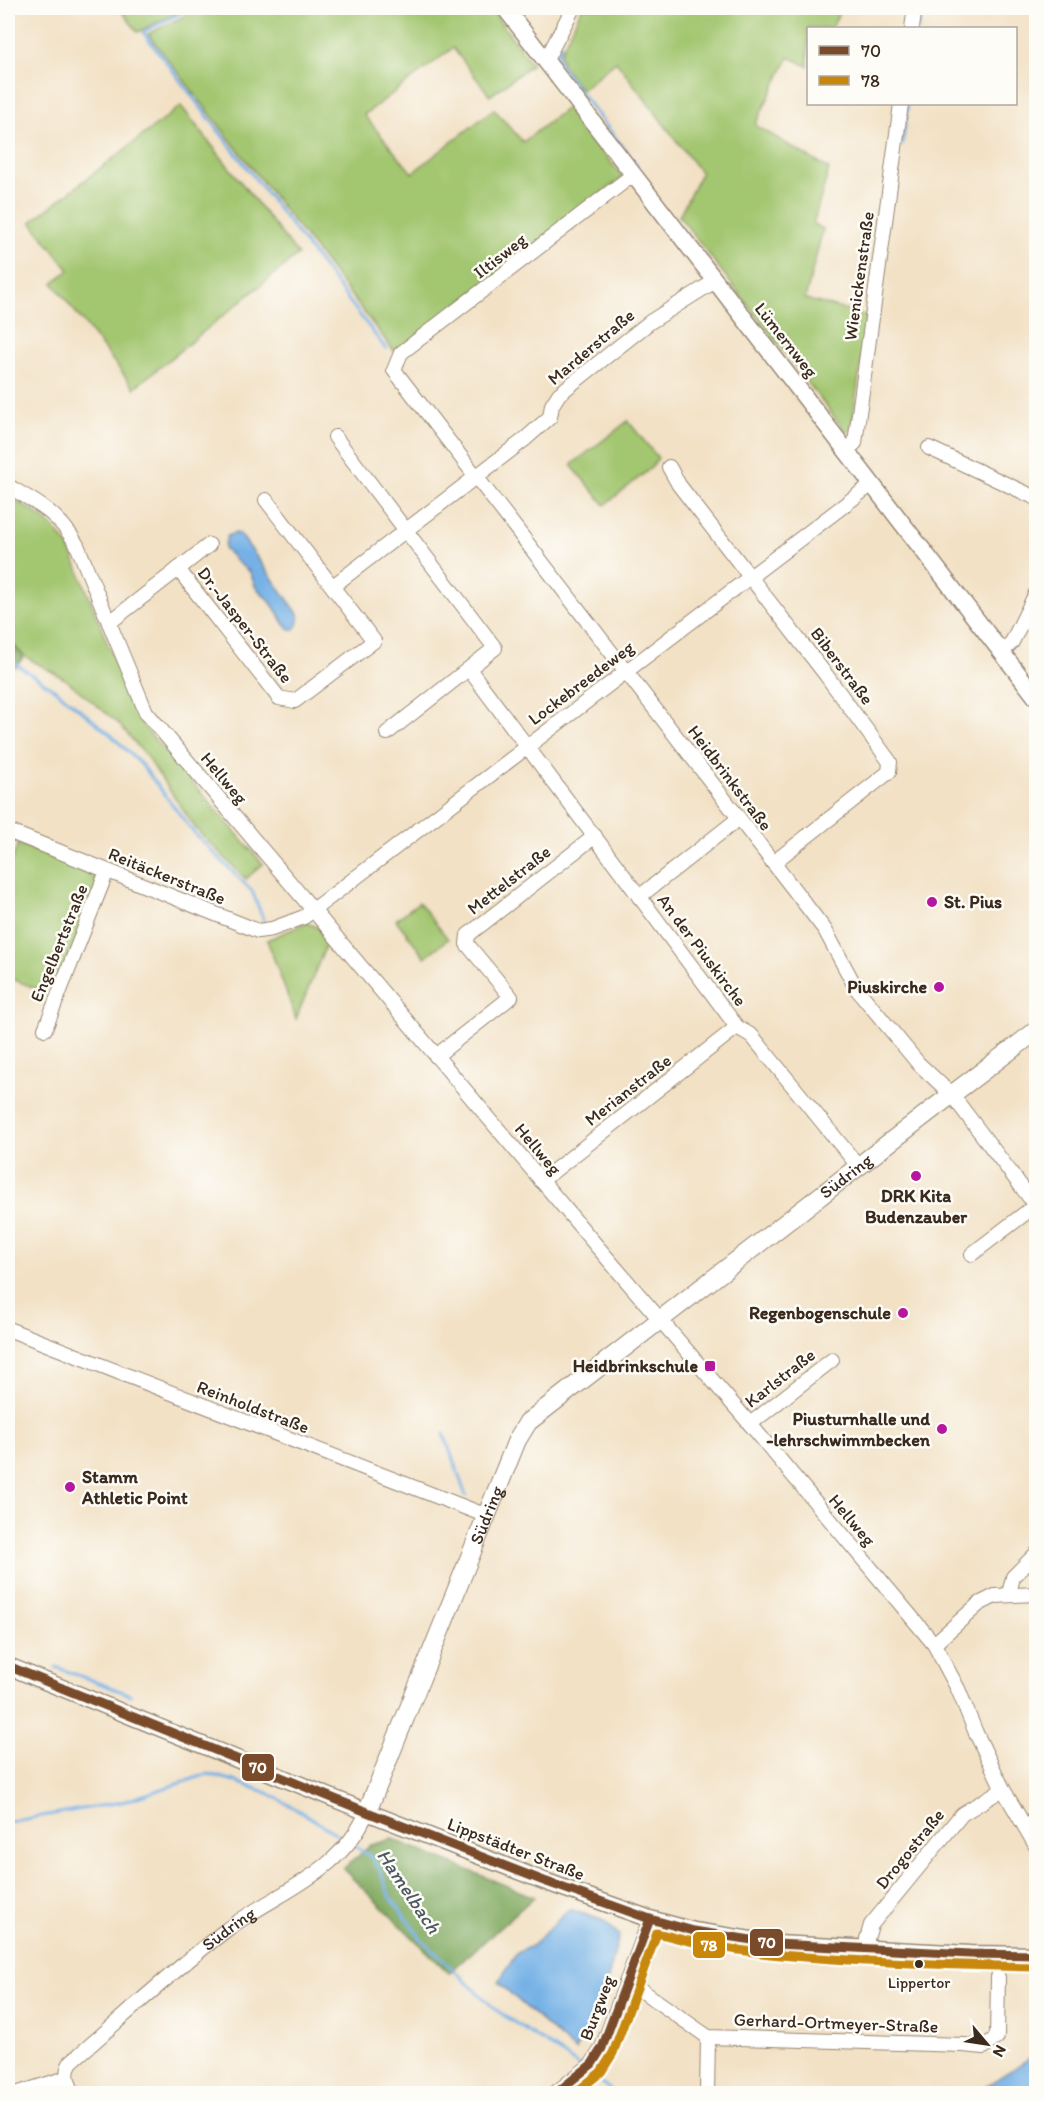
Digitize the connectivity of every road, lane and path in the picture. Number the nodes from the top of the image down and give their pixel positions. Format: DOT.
graph roads {
  1 [pos="505,8"];
  2 [pos="573,8"];
  3 [pos="915,8"];
  4 [pos="912,27"];
  5 [pos="546,60"];
  6 [pos="901,105"];
  7 [pos="634,174"];
  8 [pos="715,281"];
  9 [pos="394,370"];
  10 [pos="335,437"];
  11 [pos="929,448"];
  12 [pos="846,451"];
  13 [pos="669,467"];
  14 [pos="476,476"];
  15 [pos="872,484"];
  16 [pos="8,486"];
  17 [pos="1036,498"];
  18 [pos="266,500"];
  19 [pos="405,530"];
  20 [pos="209,545"];
  21 [pos="178,570"];
  22 [pos="751,578"];
  23 [pos="333,586"];
  24 [pos="1036,593"];
  25 [pos="109,623"];
  26 [pos="1002,652"];
  27 [pos="469,669"];
  28 [pos="626,671"];
  29 [pos="1036,697"];
  30 [pos="387,733"];
  31 [pos="527,746"];
  32 [pos="738,819"];
  33 [pos="8,831"];
  34 [pos="595,836"];
  35 [pos="772,863"];
  36 [pos="107,871"];
  37 [pos="639,897"];
  38 [pos="313,912"];
  39 [pos="737,1027"];
  40 [pos="45,1029"];
  41 [pos="1036,1031"];
  42 [pos="436,1056"];
  43 [pos="952,1095"];
  44 [pos="859,1167"];
  45 [pos="541,1181"];
  46 [pos="1036,1206"];
  47 [pos="972,1254"];
  48 [pos="660,1319"];
  49 [pos="8,1329"];
  50 [pos="832,1360"];
  51 [pos="750,1424"];
  52 [pos="487,1516"];
  53 [pos="1036,1554"];
  54 [pos="1009,1594"];
  55 [pos="1036,1594"];
  56 [pos="934,1644"];
  57 [pos="8,1666"];
  58 [pos="1003,1789"];
  59 [pos="367,1812"];
  60 [pos="1036,1846"];
  61 [pos="650,1919"];
  62 [pos="867,1949"];
  63 [pos="1036,1955"];
  64 [pos="998,1977"];
  65 [pos="626,1982"];
  66 [pos="708,2037"];
  67 [pos="67,2078"];
  68 [pos="16,2094"];
  69 [pos="73,2094"];
  70 [pos="554,2094"];
  71 [pos="707,2094"];
  1 -- 5 [label="street, Lümernweg"];
  2 -- 5 [label="street"];
  3 -- 4 [label="street"];
  5 -- 7 [label="street, Lümernweg"];
  6 -- 12 [label="street, Wienickenstraße"];
  7 -- 8 [label="street, Lümernweg"];
  7 -- 9 [label="street, Iltisweg"];
  8 -- 12 [label="street, Lümernweg"];
  8 -- 14 [label="street, Marderstraße"];
  9 -- 14 [label="street, Heidbrinkstraße"];
  10 -- 19 [label="street"];
  11 -- 17 [label="street"];
  12 -- 15 [label="street, Lümernweg"];
  13 -- 22 [label="street, Biberstraße"];
  14 -- 19 [label="street, Marderstraße"];
  14 -- 28 [label="street, Heidbrinkstraße"];
  15 -- 22 [label="street, Lockebreedeweg"];
  15 -- 26 [label="street, Lümernweg"];
  16 -- 25 [label="street, Hellweg"];
  18 -- 23 [label="street"];
  19 -- 23 [label="street, Marderstraße"];
  19 -- 27 [label="street"];
  20 -- 21 [label="street, Dr.-Jasper-Straße"];
  21 -- 23 [label="street, Dr.-Jasper-Straße"];
  21 -- 25 [label="street, Dr.-Jasper-Straße"];
  22 -- 28 [label="street, Lockebreedeweg"];
  22 -- 35 [label="street, Biberstraße"];
  24 -- 26 [label="street"];
  25 -- 38 [label="street, Hellweg"];
  26 -- 29 [label="street, Lümernweg"];
  27 -- 30 [label="street"];
  27 -- 31 [label="street, An der Piuskirche"];
  28 -- 31 [label="street, Lockebreedeweg"];
  28 -- 32 [label="street, Heidbrinkstraße"];
  31 -- 34 [label="street, An der Piuskirche"];
  31 -- 38 [label="street, Lockebreedeweg"];
  32 -- 35 [label="street, Heidbrinkstraße"];
  32 -- 37 [label="street"];
  33 -- 36 [label="street, Reitäckerstraße"];
  34 -- 37 [label="street, An der Piuskirche"];
  34 -- 42 [label="street, Mettelstraße"];
  35 -- 43 [label="street, Heidbrinkstraße"];
  36 -- 38 [label="street, Reitäckerstraße"];
  36 -- 40 [label="street, Engelbertstraße"];
  37 -- 39 [label="street, An der Piuskirche"];
  38 -- 42 [label="street, Hellweg"];
  39 -- 44 [label="street, An der Piuskirche"];
  39 -- 45 [label="street, Merianstraße"];
  41 -- 43 [label="main road, Südring"];
  42 -- 45 [label="street, Hellweg"];
  43 -- 44 [label="main road, Südring"];
  43 -- 46 [label="street, Heidbrinkstraße"];
  44 -- 48 [label="main road, Südring"];
  45 -- 48 [label="street, Hellweg"];
  46 -- 47 [label="street, Heidbrinkstraße"];
  48 -- 51 [label="street, Hellweg"];
  48 -- 52 [label="main road, Südring"];
  49 -- 52 [label="street, Reinholdstraße"];
  50 -- 51 [label="street, Karlstraße"];
  51 -- 56 [label="street, Hellweg"];
  52 -- 59 [label="main road, Südring"];
  53 -- 54 [label="street"];
  54 -- 55 [label="street"];
  54 -- 56 [label="street"];
  56 -- 58 [label="street, Hellweg"];
  57 -- 59 [label="street, Lippstädter Straße"];
  58 -- 60 [label="street, Hellweg"];
  58 -- 62 [label="street, Drogostraße"];
  59 -- 61 [label="street, Lippstädter Straße"];
  59 -- 67 [label="street, Südring"];
  61 -- 62 [label="street, Lippstädter Straße"];
  61 -- 65 [label="street, Burgweg"];
  62 -- 63 [label="street, Lippstädter Straße"];
  64 -- 66 [label="street, Gerhard-Ortmeyer-Straße"];
  65 -- 66 [label="street, Gerhard-Ortmeyer-Straße"];
  65 -- 70 [label="street, Burgweg"];
  66 -- 71 [label="street"];
  67 -- 68 [label="street"];
  67 -- 69 [label="street"];
}
